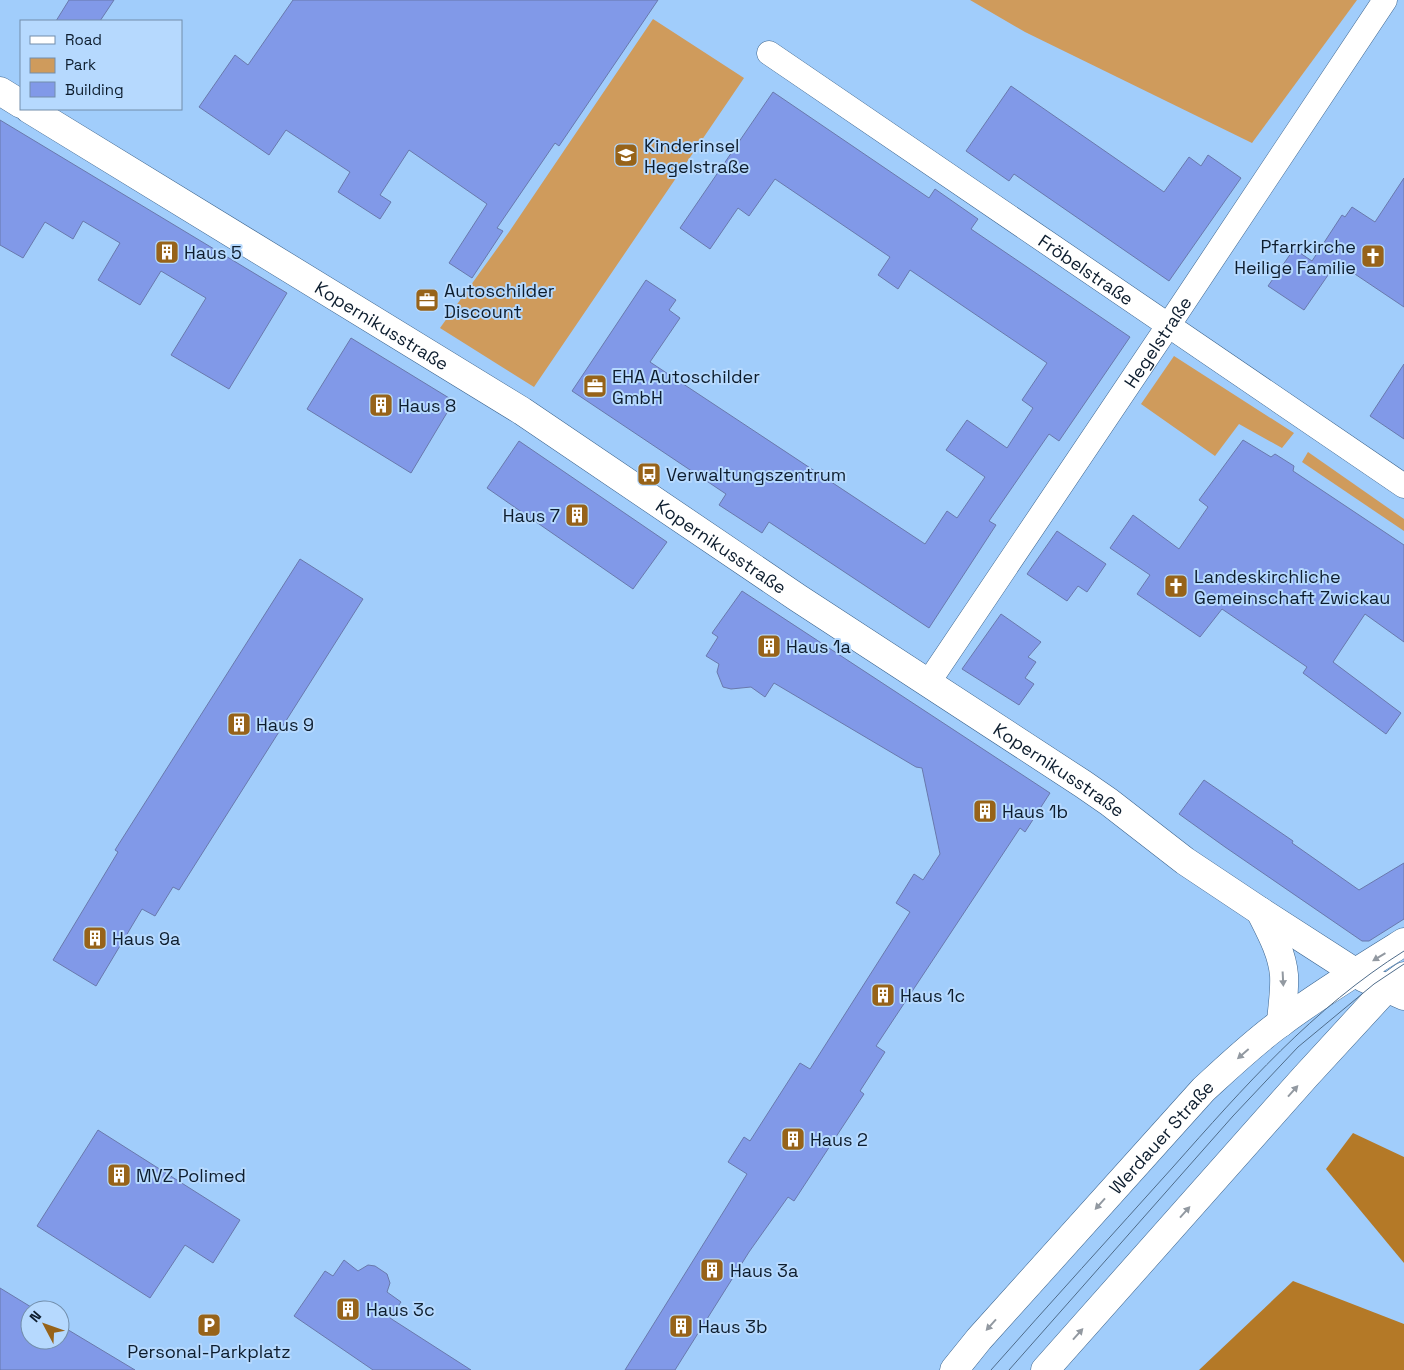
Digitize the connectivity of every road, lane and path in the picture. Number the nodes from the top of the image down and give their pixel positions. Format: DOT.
graph roads {
  1 [pos="1385,0"];
  2 [pos="769,53"];
  3 [pos="0,91"];
  4 [pos="20,103"];
  5 [pos="31,110"];
  6 [pos="1168,326"];
  7 [pos="1404,486"];
  8 [pos="928,683"];
  9 [pos="1260,911"];
  10 [pos="1404,942"];
  11 [pos="1355,972"];
  12 [pos="1398,987"];
  13 [pos="1280,1023"];
  14 [pos="954,1370"];
  15 [pos="1045,1370"];
  1 -- 6 [label="street, Hegelstraße"];
  2 -- 6 [label="street, Fröbelstraße"];
  3 -- 4 [label="street"];
  5 -- 8 [label="street, Kopernikusstraße"];
  6 -- 7 [label="street, Fröbelstraße"];
  6 -- 8 [label="street, Hegelstraße"];
  8 -- 9 [label="street, Kopernikusstraße"];
  9 -- 11 [label="street, Kopernikusstraße"];
  9 -- 13 [label="street, one-way"];
  10 -- 11 [label="street, Werdauer Straße, one-way"];
  11 -- 12 [label="street, Kopernikusstraße"];
  11 -- 13 [label="street, Werdauer Straße"];
  15 -- 12 [label="street, one-way"];
  13 -- 14 [label="street, Werdauer Straße, one-way"];
}
